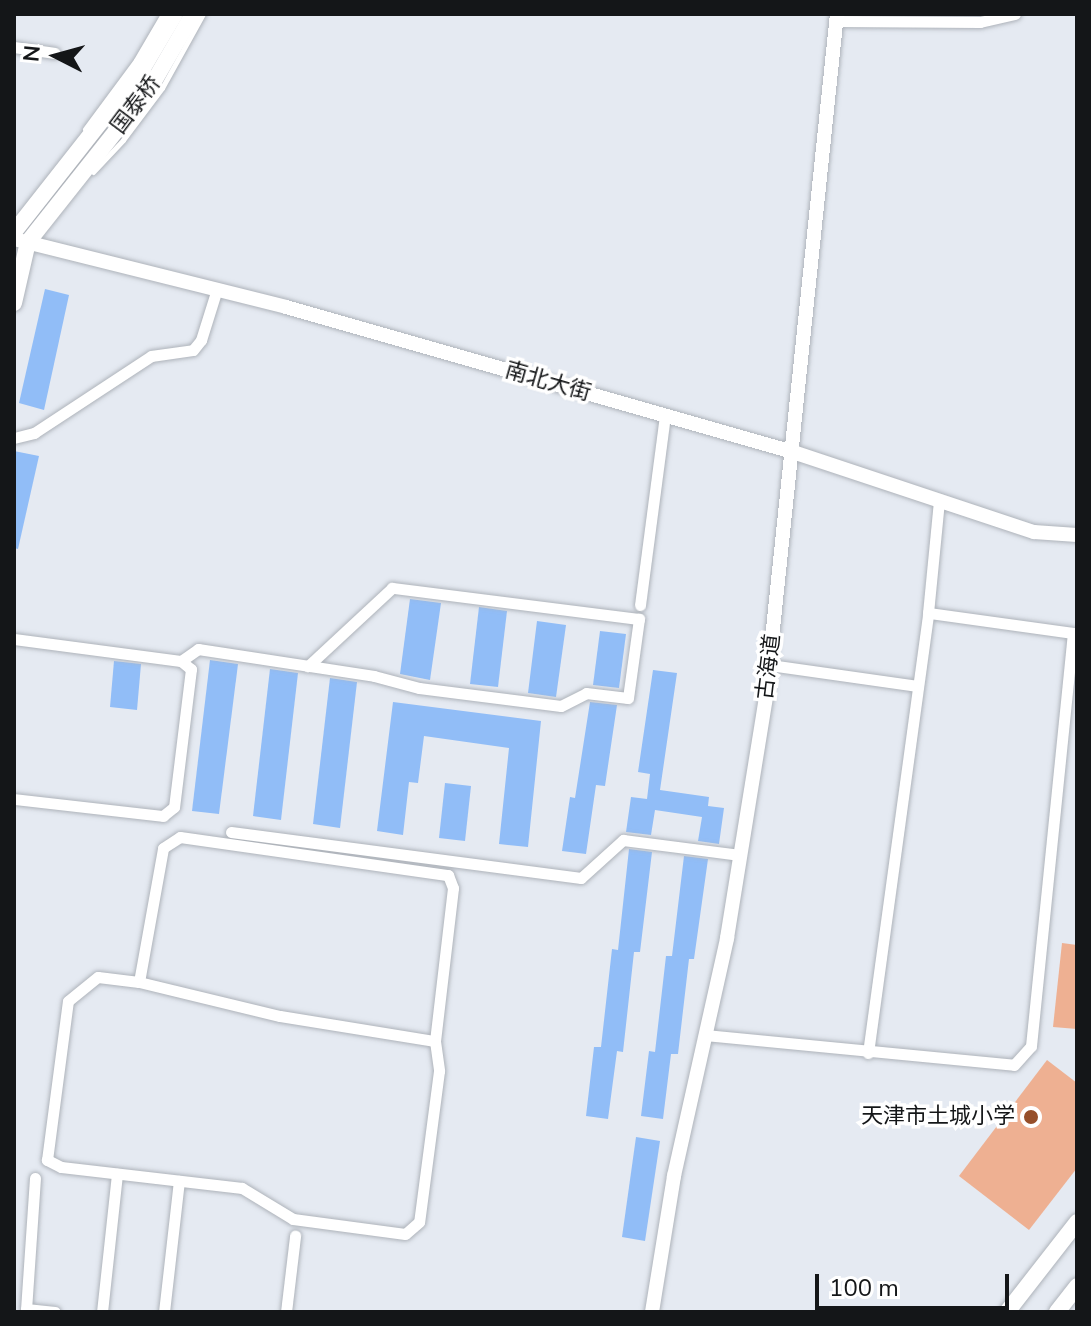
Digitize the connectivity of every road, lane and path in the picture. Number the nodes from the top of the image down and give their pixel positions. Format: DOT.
graph roads {
  1 [pos="163,14"];
  2 [pos="175,14"];
  3 [pos="193,14"];
  4 [pos="203,14"];
  5 [pos="1015,14"];
  6 [pos="836,18"];
  7 [pos="14,47"];
  8 [pos="55,53"];
  9 [pos="58,176"];
  10 [pos="70,190"];
  11 [pos="19,238"];
  12 [pos="217,289"];
  13 [pos="14,303"];
  14 [pos="665,415"];
  15 [pos="14,438"];
  16 [pos="793,452"];
  17 [pos="939,500"];
  18 [pos="1077,535"];
  19 [pos="640,605"];
  20 [pos="928,613"];
  21 [pos="14,639"];
  22 [pos="181,661"];
  23 [pos="770,665"];
  24 [pos="308,666"];
  25 [pos="918,686"];
  26 [pos="14,799"];
  27 [pos="231,832"];
  28 [pos="740,855"];
  29 [pos="139,982"];
  30 [pos="705,1035"];
  31 [pos="435,1041"];
  32 [pos="868,1053"];
  33 [pos="117,1174"];
  34 [pos="35,1178"];
  35 [pos="179,1181"];
  36 [pos="1077,1222"];
  37 [pos="295,1236"];
  38 [pos="1077,1286"];
  39 [pos="55,1312"];
  40 [pos="102,1312"];
  41 [pos="164,1312"];
  42 [pos="286,1312"];
  43 [pos="652,1312"];
  44 [pos="1007,1312"];
  45 [pos="1057,1312"];
  1 -- 9 [label="lane"];
  2 -- 9 [label="main road, 国泰桥"];
  3 -- 10 [label="main road, 国泰桥"];
  4 -- 10 [label="lane"];
  5 -- 6 [label="street"];
  6 -- 16 [label="street, 古海道"];
  7 -- 8 [label="street"];
  9 -- 11 [label="main road, 国泰桥"];
  10 -- 11 [label="main road, 国泰桥"];
  11 -- 12 [label="street, 南北大街"];
  11 -- 13 [label="main road"];
  12 -- 14 [label="street, 南北大街"];
  12 -- 15 [label="street"];
  14 -- 16 [label="street, 南北大街"];
  14 -- 19 [label="street"];
  16 -- 17 [label="street, 南北大街"];
  16 -- 23 [label="street, 古海道"];
  17 -- 18 [label="street, 南北大街"];
  17 -- 20 [label="street"];
  20 -- 25 [label="street"];
  20 -- 32 [label="street"];
  21 -- 22 [label="street"];
  22 -- 24 [label="street"];
  22 -- 26 [label="street"];
  23 -- 25 [label="street"];
  23 -- 28 [label="street, 古海道"];
  24 -- 24 [label="street"];
  25 -- 32 [label="street"];
  27 -- 28 [label="street"];
  28 -- 30 [label="street, 古海道"];
  29 -- 31 [label="street"];
  29 -- 31 [label="street"];
  29 -- 33 [label="street"];
  30 -- 32 [label="street"];
  30 -- 43 [label="street, 古海道"];
  31 -- 35 [label="street"];
  33 -- 35 [label="street"];
  33 -- 40 [label="street"];
  34 -- 39 [label="street"];
  35 -- 41 [label="street"];
  36 -- 44 [label="main road"];
  37 -- 42 [label="street"];
  38 -- 45 [label="main road"];
}
